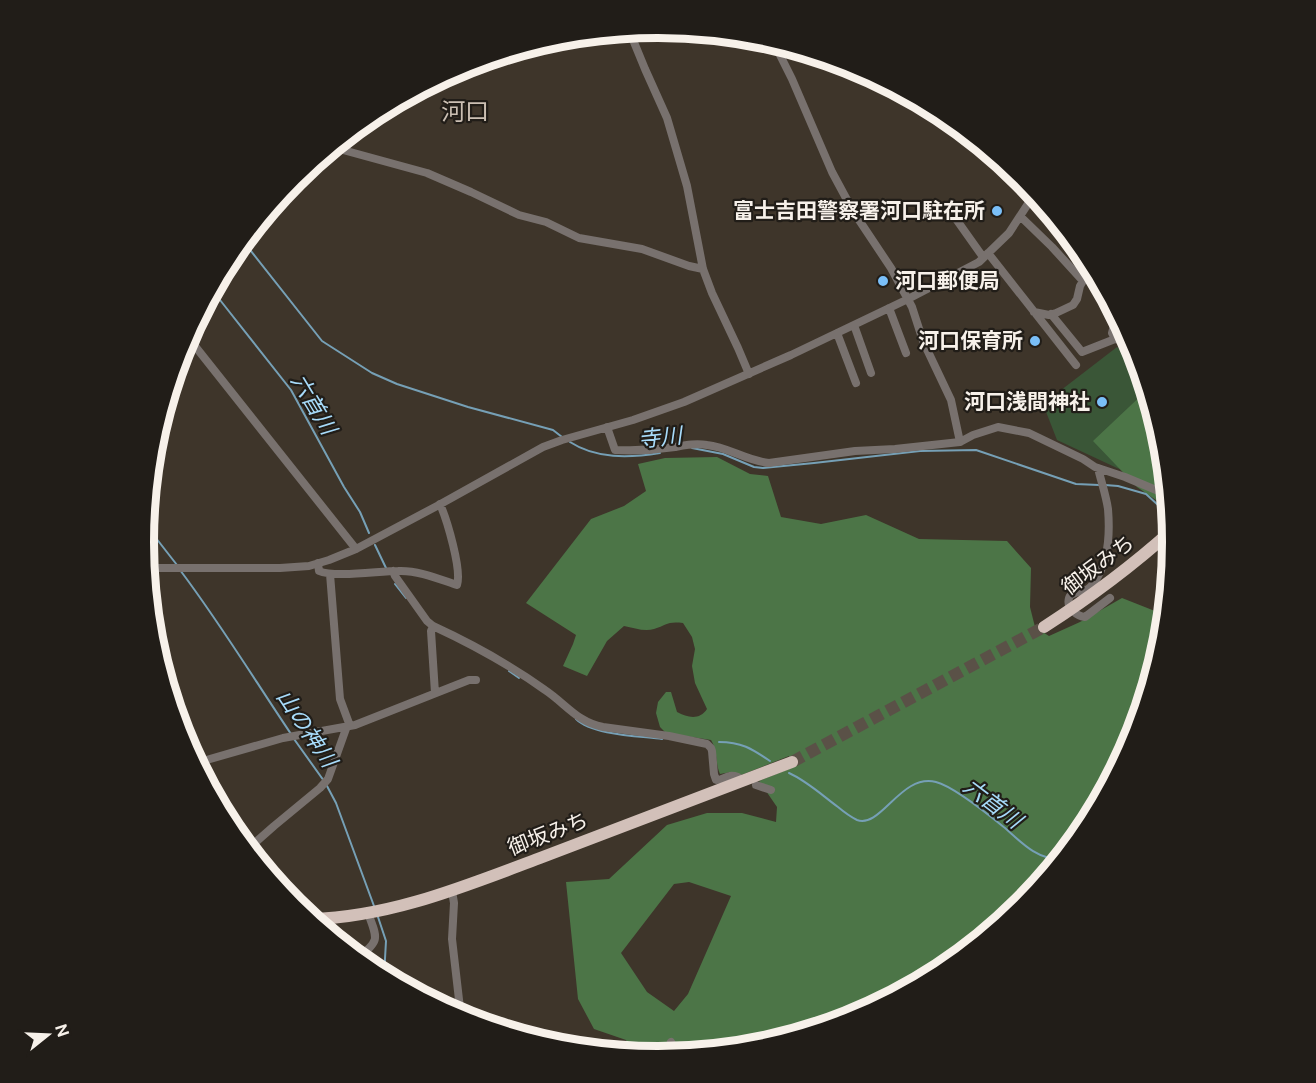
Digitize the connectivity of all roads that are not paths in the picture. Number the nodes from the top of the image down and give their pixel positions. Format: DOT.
graph roads {
  1 [pos="633,39"];
  2 [pos="779,53"];
  3 [pos="342,150"];
  4 [pos="1030,201"];
  5 [pos="1020,216"];
  6 [pos="956,219"];
  7 [pos="986,255"];
  8 [pos="703,269"];
  9 [pos="1086,277"];
  10 [pos="1083,280"];
  11 [pos="908,299"];
  12 [pos="889,308"];
  13 [pos="1034,312"];
  14 [pos="1052,314"];
  15 [pos="854,325"];
  16 [pos="1113,326"];
  17 [pos="837,333"];
  18 [pos="1115,339"];
  19 [pos="1120,340"];
  20 [pos="194,345"];
  21 [pos="906,353"];
  22 [pos="1076,365"];
  23 [pos="871,373"];
  24 [pos="749,375"];
  25 [pos="856,383"];
  26 [pos="607,427"];
  27 [pos="960,442"];
  28 [pos="1098,468"];
  29 [pos="1159,491"];
  30 [pos="440,504"];
  31 [pos="1162,539"];
  32 [pos="356,549"];
  33 [pos="318,563"];
  34 [pos="155,568"];
  35 [pos="393,571"];
  36 [pos="330,574"];
  37 [pos="1110,598"];
  38 [pos="1072,609"];
  39 [pos="433,626"];
  40 [pos="1044,627"];
  41 [pos="476,680"];
  42 [pos="435,693"];
  43 [pos="349,726"];
  44 [pos="204,761"];
  45 [pos="792,762"];
  46 [pos="738,777"];
  47 [pos="756,785"];
  48 [pos="771,790"];
  49 [pos="254,843"];
  50 [pos="452,891"];
  51 [pos="374,912"];
  52 [pos="324,918"];
  53 [pos="366,952"];
  54 [pos="460,1005"];
  55 [pos="671,1042"];
  56 [pos="673,1045"];
  1 -- 8 [label="street"];
  2 -- 11 [label="street"];
  3 -- 8 [label="street"];
  4 -- 5 [label="street"];
  5 -- 7 [label="street"];
  5 -- 10 [label="street"];
  6 -- 7 [label="street"];
  7 -- 11 [label="street"];
  7 -- 13 [label="street"];
  8 -- 24 [label="street"];
  9 -- 10 [label="street"];
  10 -- 14 [label="street"];
  11 -- 12 [label="street"];
  11 -- 27 [label="street"];
  12 -- 15 [label="street"];
  12 -- 21 [label="street"];
  13 -- 14 [label="street"];
  13 -- 22 [label="street"];
  14 -- 18 [label="street"];
  15 -- 17 [label="street"];
  15 -- 23 [label="street"];
  16 -- 18 [label="street"];
  17 -- 24 [label="street"];
  17 -- 25 [label="street"];
  18 -- 19 [label="street"];
  20 -- 32 [label="street"];
  24 -- 26 [label="street"];
  26 -- 27 [label="street"];
  26 -- 30 [label="street"];
  27 -- 28 [label="street"];
  28 -- 29 [label="street"];
  28 -- 38 [label="street"];
  30 -- 32 [label="street"];
  30 -- 35 [label="street"];
  31 -- 38 [label="highway, 御坂みち"];
  32 -- 33 [label="street"];
  33 -- 34 [label="street"];
  33 -- 36 [label="street"];
  35 -- 36 [label="street"];
  35 -- 39 [label="street"];
  36 -- 43 [label="street"];
  37 -- 38 [label="street"];
  38 -- 40 [label="highway, 御坂みち"];
  39 -- 42 [label="street"];
  39 -- 46 [label="street"];
  41 -- 42 [label="street"];
  42 -- 43 [label="street"];
  43 -- 44 [label="street"];
  43 -- 49 [label="street"];
  45 -- 50 [label="highway, 御坂みち"];
  47 -- 48 [label="street"];
  50 -- 51 [label="highway, 御坂みち"];
  50 -- 54 [label="street"];
  51 -- 52 [label="highway, 御坂みち"];
  51 -- 53 [label="street"];
  55 -- 56 [label="street"];
}
